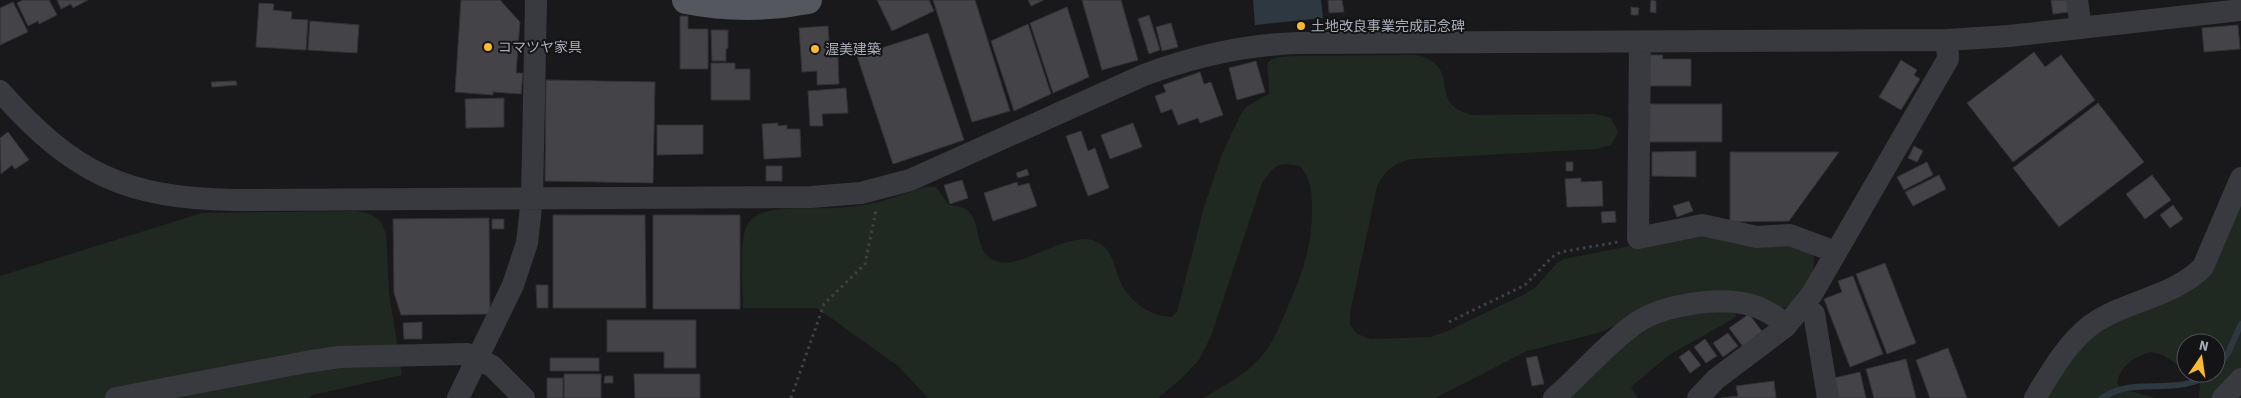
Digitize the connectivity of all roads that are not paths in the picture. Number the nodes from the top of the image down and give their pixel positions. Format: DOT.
graph roads {
  1 [pos="536,0"];
  2 [pos="686,0"];
  3 [pos="808,0"];
  4 [pos="2077,0"];
  5 [pos="2241,10"];
  6 [pos="2081,28"];
  7 [pos="1947,40"];
  8 [pos="1640,42"];
  9 [pos="0,91"];
  10 [pos="2241,178"];
  11 [pos="532,198"];
  12 [pos="1835,254"];
  13 [pos="1803,306"];
  14 [pos="1786,325"];
  15 [pos="478,359"];
  16 [pos="2241,379"];
  17 [pos="116,398"];
  18 [pos="458,398"];
  19 [pos="524,398"];
  20 [pos="1554,398"];
  21 [pos="1698,398"];
  22 [pos="1828,398"];
  23 [pos="2035,398"];
  24 [pos="2223,398"];
  1 -- 11 [label="street"];
  2 -- 3 [label="main road"];
  4 -- 6 [label="street"];
  5 -- 6 [label="street"];
  6 -- 7 [label="street"];
  7 -- 8 [label="street"];
  7 -- 12 [label="street"];
  8 -- 11 [label="street"];
  8 -- 12 [label="street"];
  9 -- 11 [label="street"];
  10 -- 23 [label="street"];
  11 -- 15 [label="street"];
  12 -- 13 [label="street"];
  13 -- 14 [label="street"];
  13 -- 22 [label="street"];
  14 -- 20 [label="street"];
  14 -- 21 [label="street"];
  15 -- 17 [label="street"];
  15 -- 18 [label="street"];
  15 -- 19 [label="street"];
  16 -- 24 [label="street"];
}
